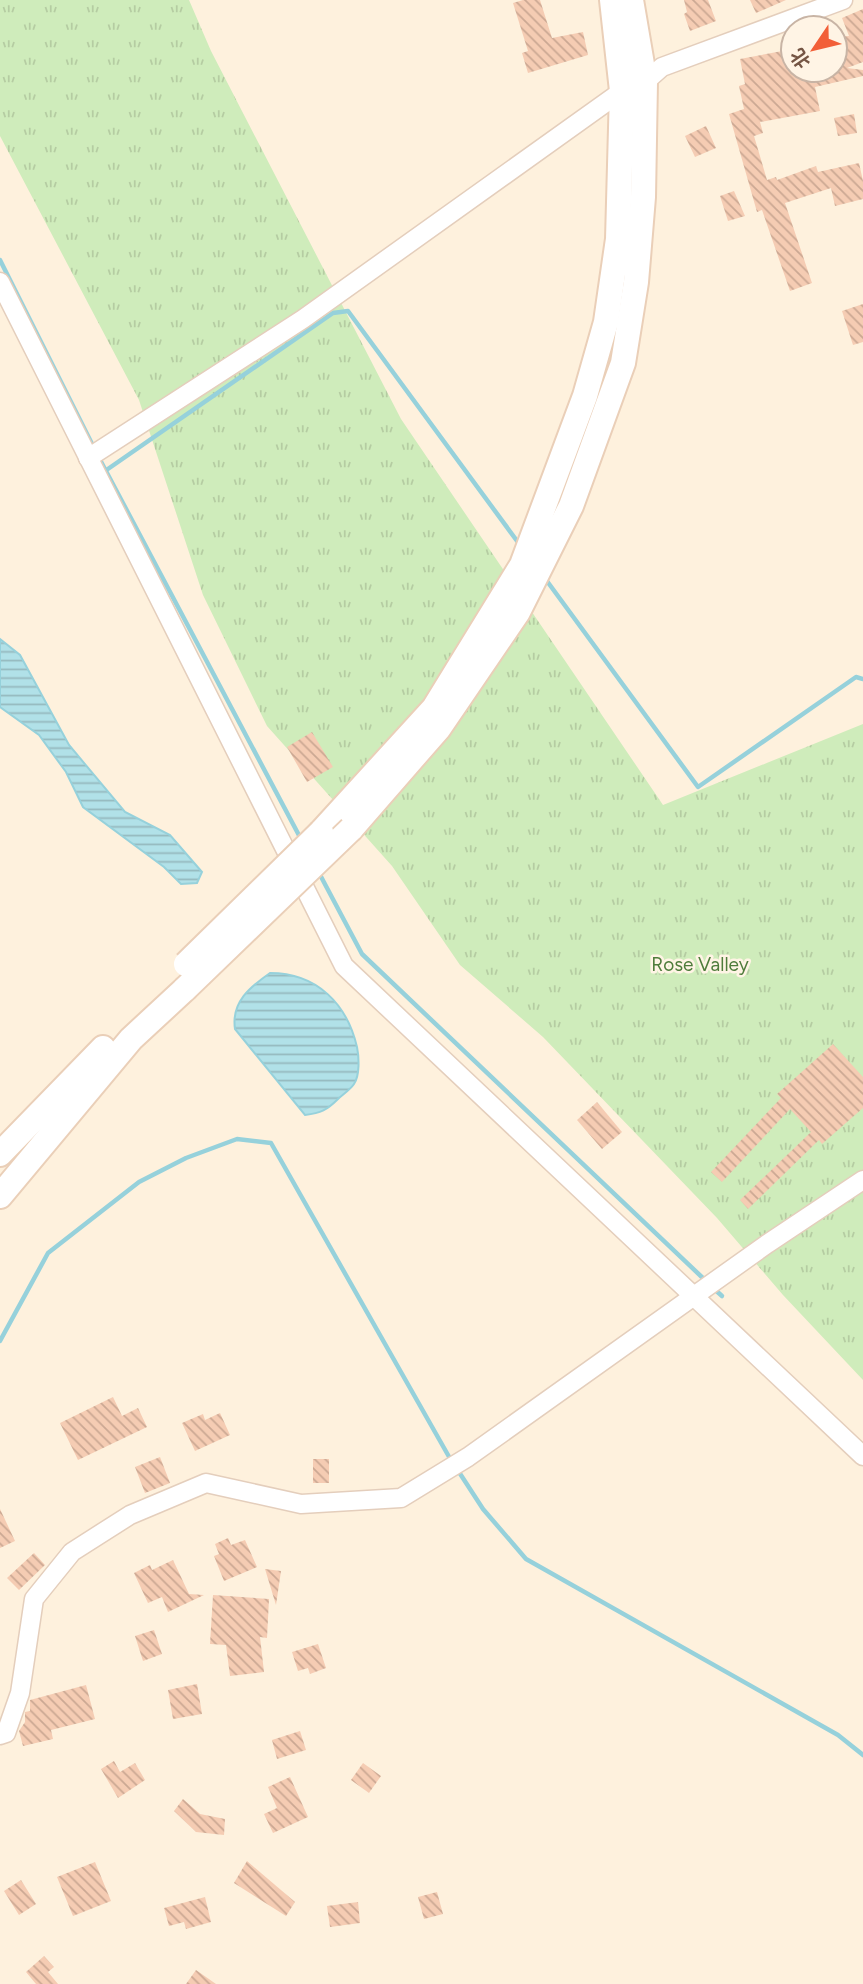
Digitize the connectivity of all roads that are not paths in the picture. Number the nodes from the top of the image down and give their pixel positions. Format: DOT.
graph roads {
  1 [pos="612,0"];
  2 [pos="631,0"];
  3 [pos="843,0"];
  4 [pos="645,82"];
  5 [pos="622,92"];
  6 [pos="0,282"];
  7 [pos="88,458"];
  8 [pos="178,984"];
  9 [pos="0,1154"];
  10 [pos="863,1180"];
  11 [pos="0,1196"];
  12 [pos="695,1295"];
  13 [pos="863,1456"];
  14 [pos="0,1735"];
  1 -- 5 [label="main road"];
  2 -- 4 [label="main road"];
  3 -- 4 [label="street"];
  4 -- 5 [label="street"];
  4 -- 8 [label="main road, bridge"];
  5 -- 7 [label="street"];
  5 -- 8 [label="main road, bridge"];
  6 -- 7 [label="street"];
  7 -- 12 [label="street"];
  8 -- 9 [label="main road"];
  8 -- 11 [label="main road"];
  10 -- 12 [label="street"];
  12 -- 13 [label="street"];
  12 -- 14 [label="street"];
}
